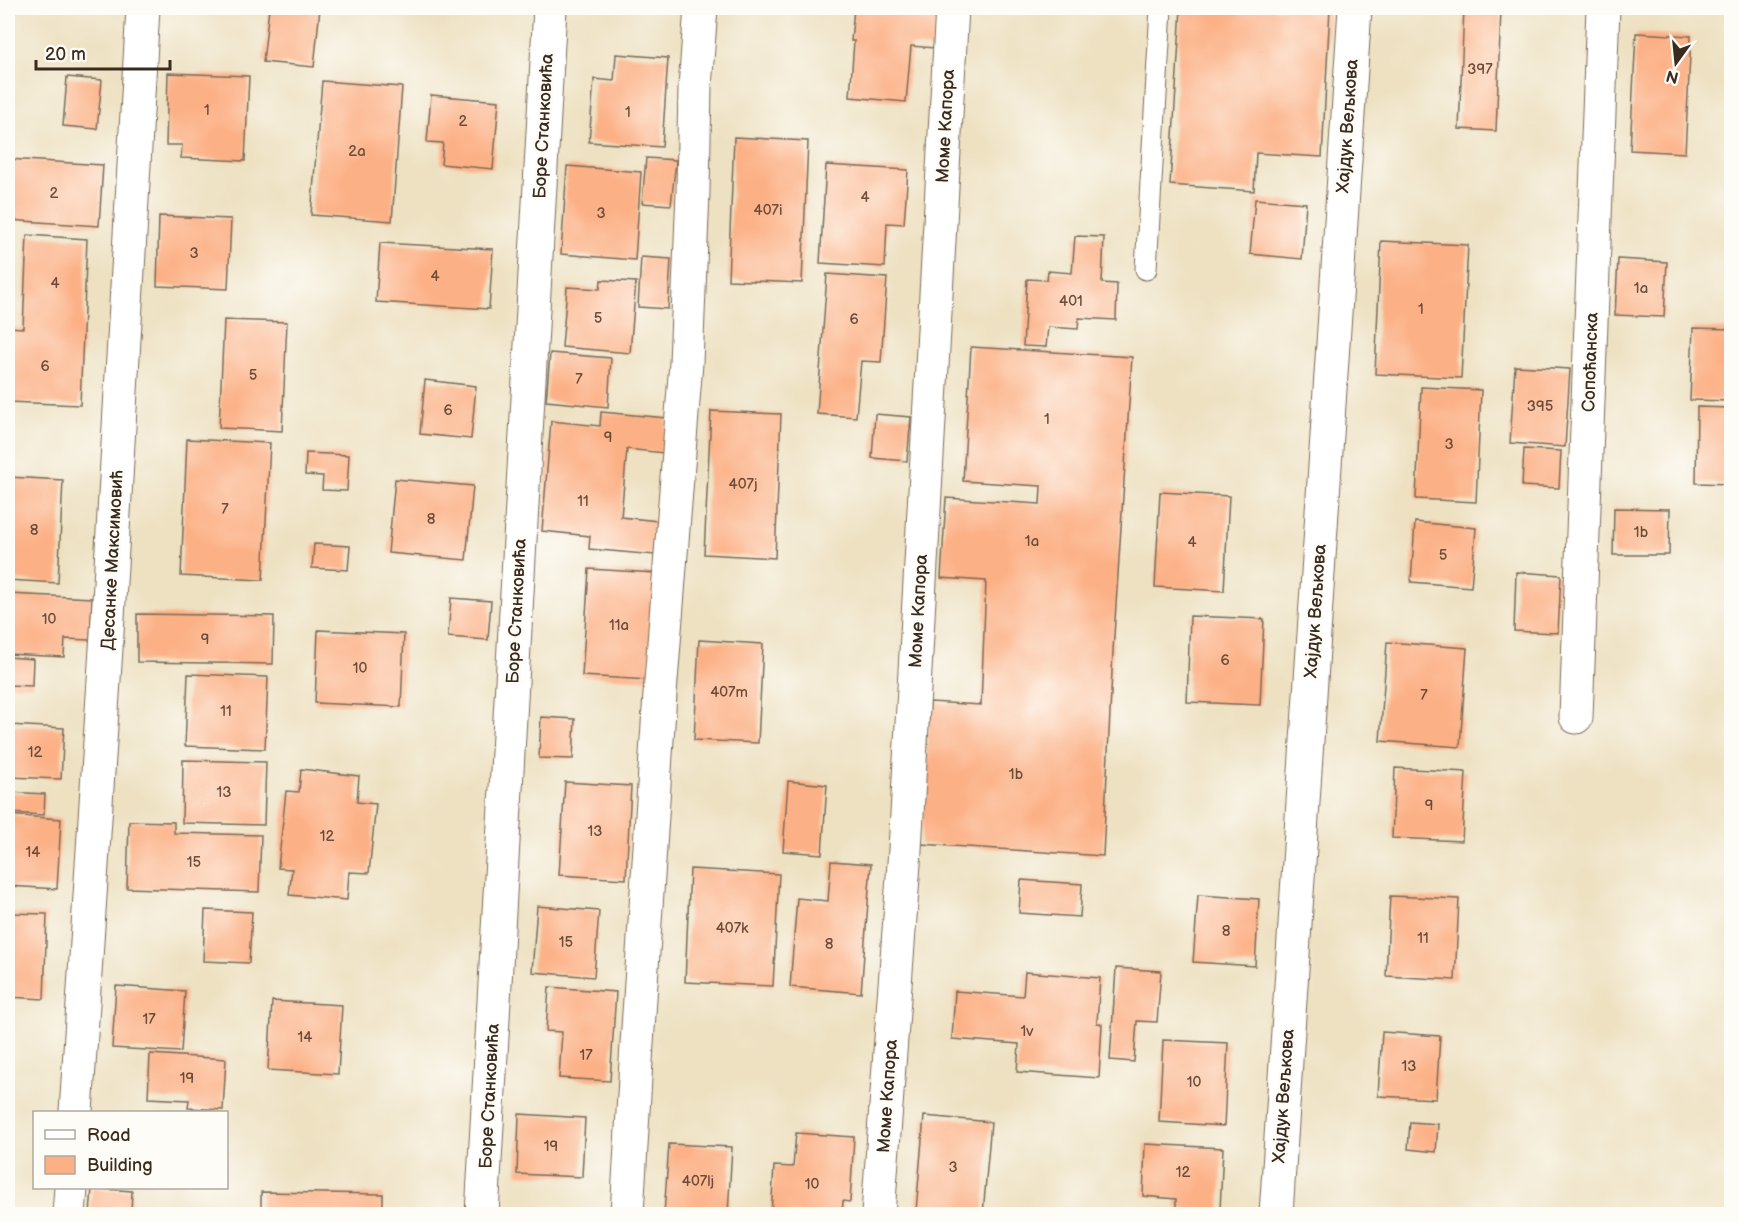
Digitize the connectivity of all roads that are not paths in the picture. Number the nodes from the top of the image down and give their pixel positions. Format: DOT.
graph roads {
  1 [pos="143,8"];
  2 [pos="550,8"];
  3 [pos="701,8"];
  4 [pos="952,8"];
  5 [pos="1161,8"];
  6 [pos="1355,8"];
  7 [pos="1603,8"];
  8 [pos="1146,269"];
  9 [pos="1576,717"];
  10 [pos="76,1111"];
  11 [pos="71,1189"];
  12 [pos="69,1215"];
  13 [pos="482,1215"];
  14 [pos="627,1215"];
  15 [pos="878,1215"];
  16 [pos="1276,1215"];
  1 -- 10 [label="street, Десанке Максимовић"];
  2 -- 13 [label="street, Боре Станковића"];
  3 -- 14 [label="street"];
  4 -- 15 [label="street, Моме Капора"];
  5 -- 8 [label="lane"];
  6 -- 16 [label="street, Хајдук Вељкова"];
  7 -- 9 [label="street, Сопоћанска"];
  11 -- 12 [label="street"];
}
